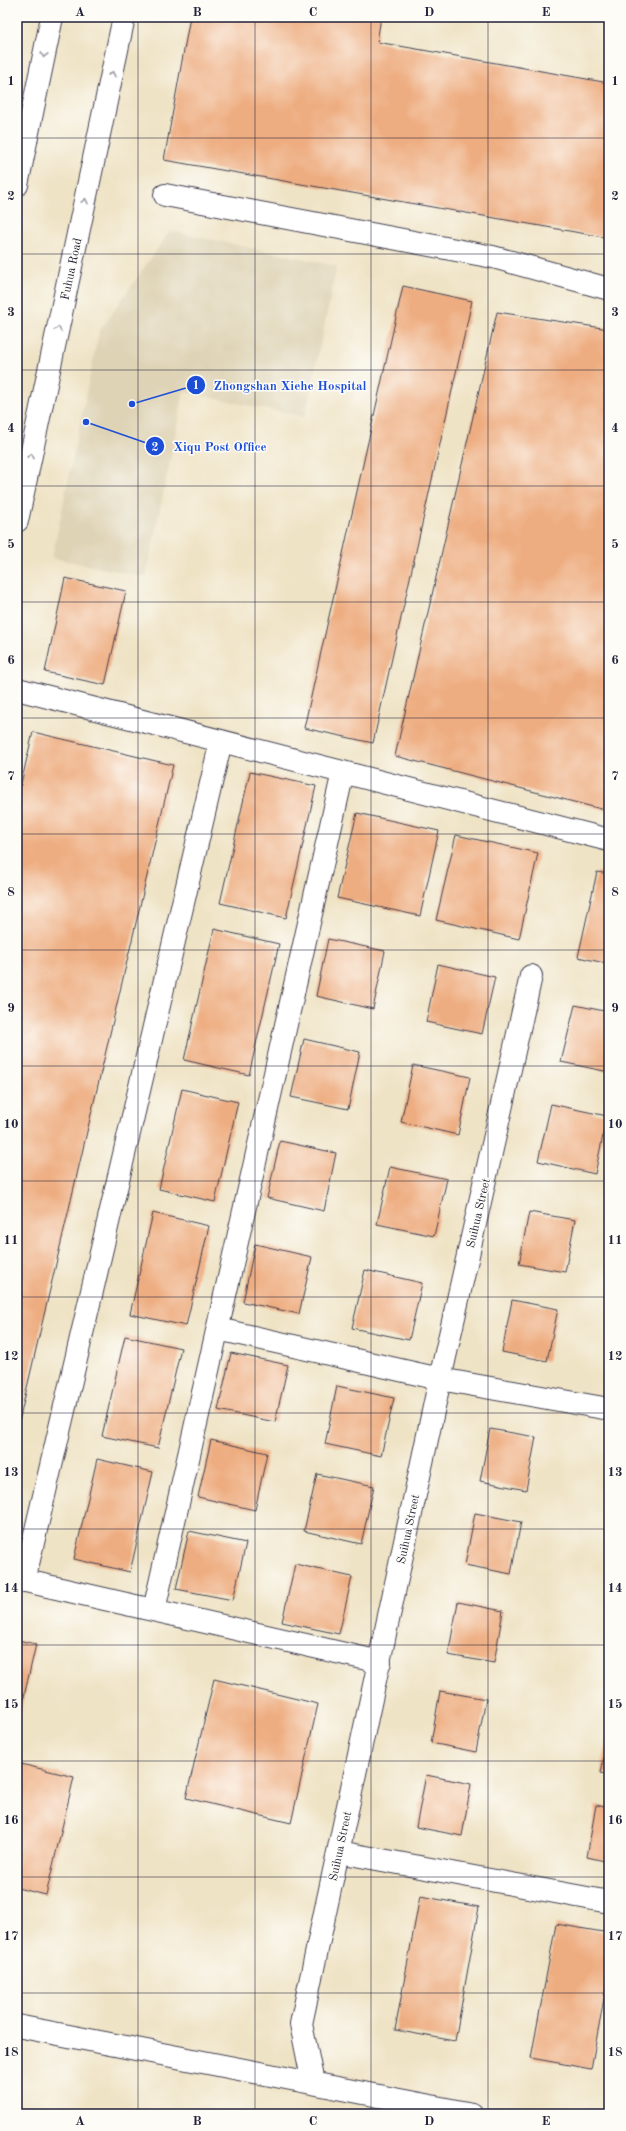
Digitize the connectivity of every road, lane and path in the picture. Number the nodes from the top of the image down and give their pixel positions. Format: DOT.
graph roads {
  1 [pos="52,17"];
  2 [pos="124,17"];
  3 [pos="17,181"];
  4 [pos="165,195"];
  5 [pos="609,289"];
  6 [pos="17,521"];
  7 [pos="17,689"];
  8 [pos="221,741"];
  9 [pos="343,772"];
  10 [pos="609,840"];
  11 [pos="531,976"];
  12 [pos="218,1329"];
  13 [pos="440,1379"];
  14 [pos="609,1409"];
  15 [pos="21,1580"];
  16 [pos="154,1610"];
  17 [pos="380,1662"];
  18 [pos="339,1852"];
  19 [pos="609,1902"];
  20 [pos="17,2026"];
  21 [pos="313,2083"];
  22 [pos="472,2114"];
  1 -- 3 [label="street, one-way"];
  6 -- 2 [label="street, Fuhua Road, one-way"];
  4 -- 5 [label="street"];
  7 -- 8 [label="street"];
  8 -- 9 [label="street"];
  8 -- 15 [label="street"];
  9 -- 10 [label="street"];
  9 -- 12 [label="street"];
  11 -- 13 [label="street, Suihua Street"];
  12 -- 13 [label="street"];
  12 -- 16 [label="street"];
  13 -- 14 [label="street"];
  13 -- 17 [label="street, Suihua Street"];
  15 -- 16 [label="street"];
  16 -- 17 [label="street"];
  17 -- 18 [label="street, Suihua Street"];
  18 -- 19 [label="street"];
  18 -- 21 [label="street, Suihua Street"];
  20 -- 21 [label="street"];
  21 -- 22 [label="street"];
}
